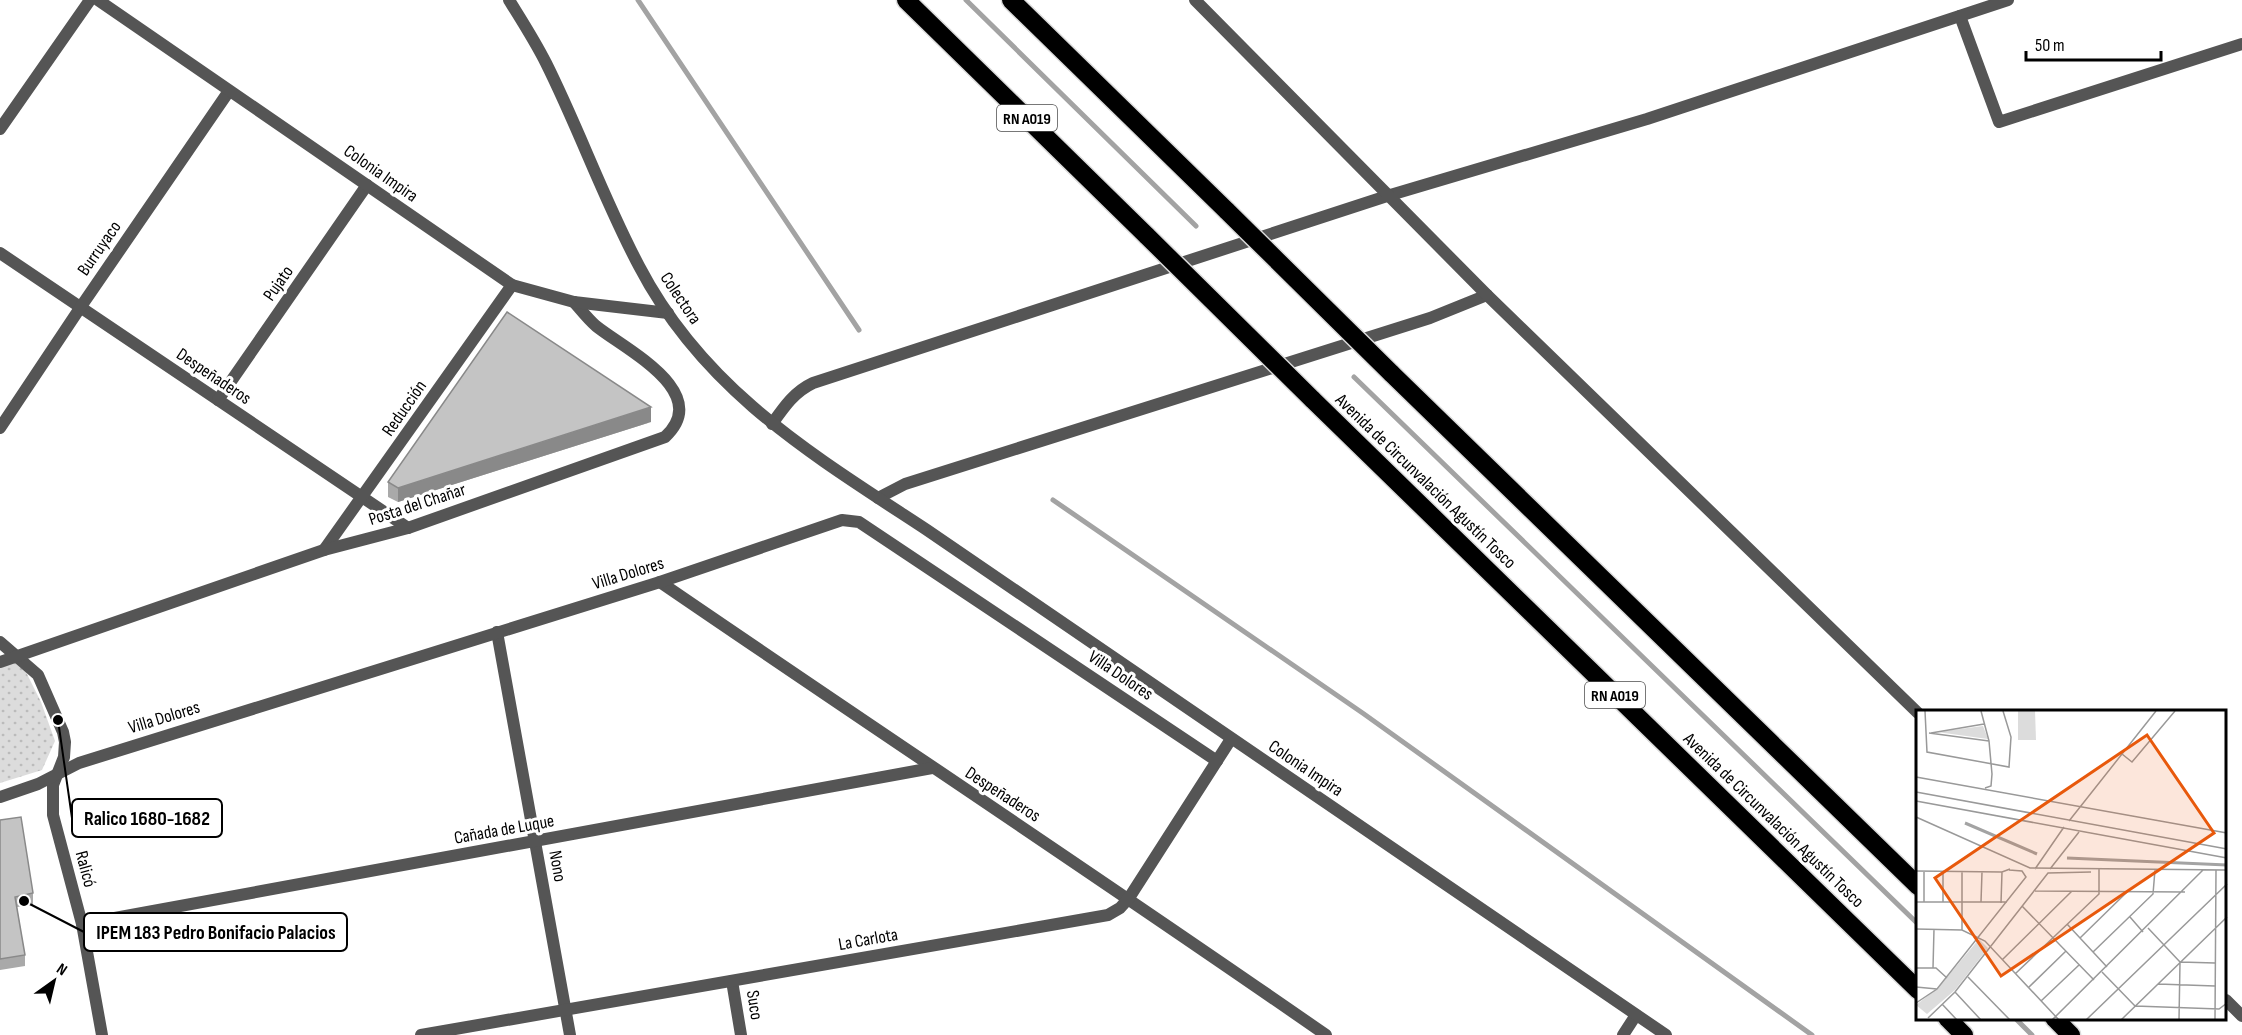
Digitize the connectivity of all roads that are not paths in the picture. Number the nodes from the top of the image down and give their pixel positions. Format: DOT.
graph roads {
  1 [pos="90,0"];
  2 [pos="98,0"];
  3 [pos="509,0"];
  4 [pos="906,0"];
  5 [pos="1011,0"];
  6 [pos="1195,0"];
  7 [pos="2008,0"];
  8 [pos="1960,16"];
  9 [pos="2242,44"];
  10 [pos="229,91"];
  11 [pos="0,129"];
  12 [pos="367,185"];
  13 [pos="1388,196"];
  14 [pos="0,253"];
  15 [pos="512,285"];
  16 [pos="1487,295"];
  17 [pos="574,302"];
  18 [pos="80,308"];
  19 [pos="668,313"];
  20 [pos="218,400"];
  21 [pos="772,424"];
  22 [pos="0,428"];
  23 [pos="362,498"];
  24 [pos="878,498"];
  25 [pos="408,528"];
  26 [pos="927,530"];
  27 [pos="324,550"];
  28 [pos="660,582"];
  29 [pos="497,632"];
  30 [pos="0,642"];
  31 [pos="17,656"];
  32 [pos="0,662"];
  33 [pos="1916,711"];
  34 [pos="1231,739"];
  35 [pos="1217,761"];
  36 [pos="932,768"];
  37 [pos="57,774"];
  38 [pos="0,797"];
  39 [pos="536,841"];
  40 [pos="1916,884"];
  41 [pos="1129,898"];
  42 [pos="82,924"];
  43 [pos="732,981"];
  44 [pos="1916,988"];
  45 [pos="2227,1001"];
  46 [pos="566,1010"];
  47 [pos="1636,1015"];
  48 [pos="2242,1016"];
  49 [pos="1949,1020"];
  50 [pos="2056,1020"];
  51 [pos="102,1035"];
  52 [pos="421,1035"];
  53 [pos="570,1035"];
  54 [pos="741,1035"];
  55 [pos="1326,1035"];
  56 [pos="1623,1035"];
  57 [pos="1666,1035"];
  58 [pos="1964,1035"];
  59 [pos="2071,1035"];
  1 -- 11 [label="street"];
  2 -- 10 [label="street, Colonia Impira"];
  3 -- 19 [label="street, Colectora"];
  4 -- 44 [label="highway, Avenida de Circunvalación Agustín Tosco / RN A019, bridge"];
  5 -- 40 [label="highway, bridge"];
  6 -- 13 [label="street"];
  7 -- 8 [label="street"];
  8 -- 9 [label="street"];
  8 -- 13 [label="street"];
  10 -- 12 [label="street, Colonia Impira"];
  10 -- 18 [label="street, Burruyaco"];
  12 -- 15 [label="street, Colonia Impira"];
  12 -- 20 [label="street, Pujato"];
  13 -- 16 [label="street"];
  13 -- 21 [label="street"];
  14 -- 18 [label="street, Despeñaderos"];
  15 -- 17 [label="street, Colonia Impira"];
  15 -- 23 [label="street, Reducción"];
  16 -- 24 [label="street"];
  16 -- 33 [label="street"];
  17 -- 19 [label="street, Colonia Impira"];
  17 -- 25 [label="street, Posta del Chañar"];
  18 -- 20 [label="street, Despeñaderos"];
  18 -- 22 [label="street, Burruyaco"];
  19 -- 21 [label="street, Colectora"];
  20 -- 23 [label="street, Despeñaderos"];
  21 -- 24 [label="street, Colectora"];
  23 -- 25 [label="street, Despeñaderos"];
  23 -- 27 [label="street, Reducción"];
  24 -- 26 [label="street, Colectora"];
  25 -- 27 [label="street, Posta del Chañar"];
  26 -- 34 [label="street, Colonia Impira"];
  27 -- 31 [label="street, Posta del Chañar"];
  28 -- 29 [label="street, Villa Dolores"];
  28 -- 35 [label="street, Villa Dolores"];
  28 -- 36 [label="street, Despeñaderos"];
  29 -- 37 [label="street, Villa Dolores"];
  29 -- 39 [label="street, Nono"];
  30 -- 31 [label="street, Ralicó"];
  31 -- 32 [label="street, Posta del Chañar"];
  31 -- 37 [label="street, Ralicó"];
  34 -- 35 [label="street, La Carlota"];
  34 -- 47 [label="street, Colonia Impira"];
  35 -- 41 [label="street, La Carlota"];
  36 -- 39 [label="street, Cañada de Luque"];
  36 -- 41 [label="street, Despeñaderos"];
  37 -- 38 [label="street, Villa Dolores"];
  37 -- 42 [label="street, Ralicó"];
  39 -- 42 [label="street, Cañada de Luque"];
  39 -- 46 [label="street, Nono"];
  41 -- 43 [label="street, La Carlota"];
  41 -- 55 [label="street, Despeñaderos"];
  42 -- 51 [label="street, Ralicó"];
  43 -- 46 [label="street, La Carlota"];
  43 -- 54 [label="street, Suco"];
  45 -- 48 [label="street"];
  46 -- 52 [label="street, La Carlota"];
  46 -- 53 [label="street, Nono"];
  47 -- 56 [label="street"];
  47 -- 57 [label="street, Colonia Impira"];
  49 -- 58 [label="highway"];
  50 -- 59 [label="highway"];
}
